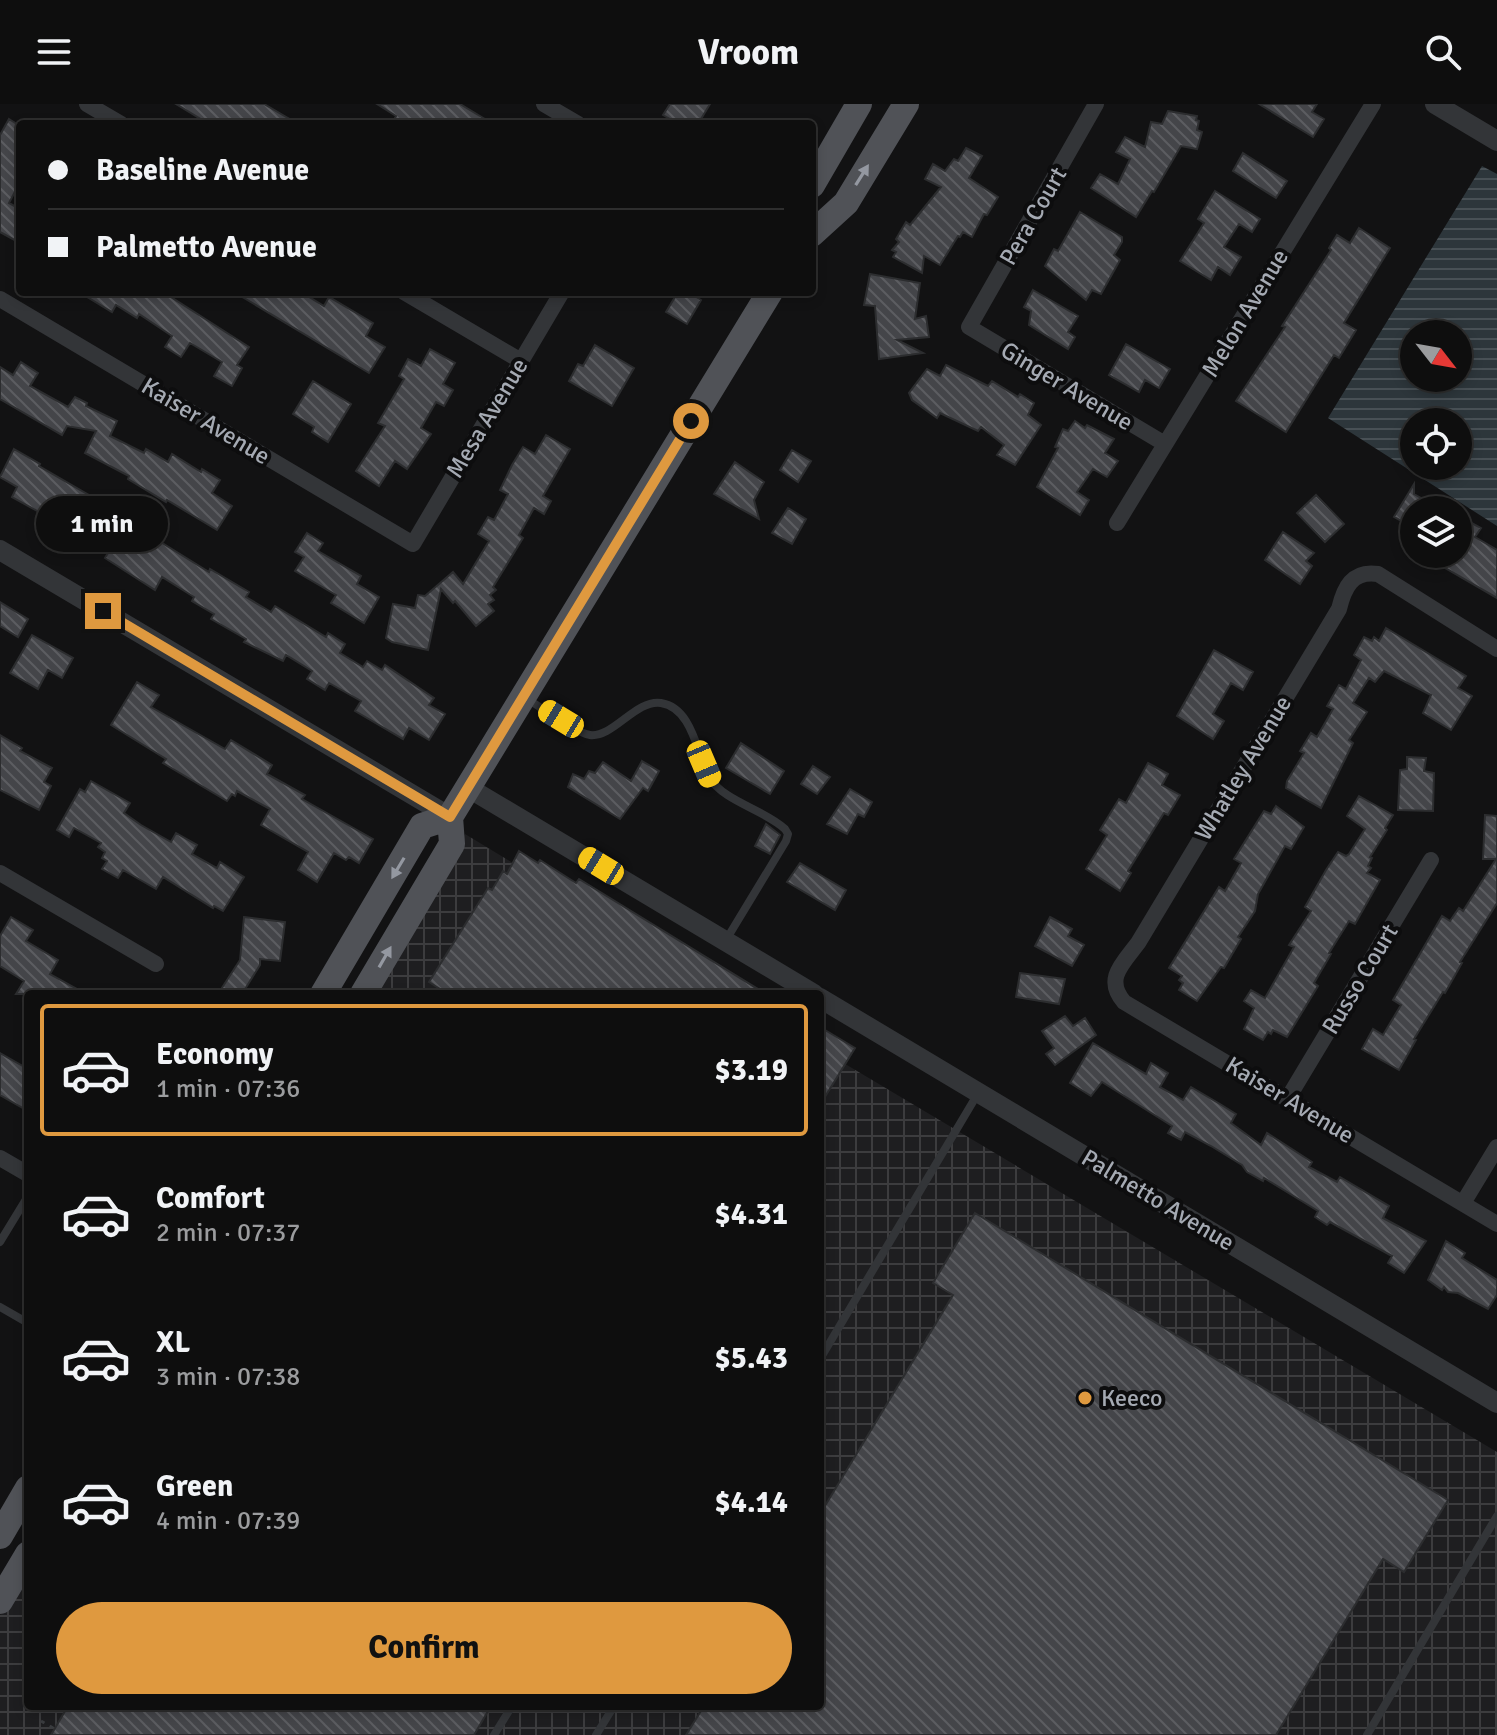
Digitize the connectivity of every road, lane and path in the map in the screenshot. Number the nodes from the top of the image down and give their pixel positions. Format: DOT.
graph roads {
  1 [pos="87,104"];
  2 [pos="544,104"];
  3 [pos="859,104"];
  4 [pos="906,104"];
  5 [pos="1096,104"];
  6 [pos="1373,104"];
  7 [pos="1435,104"];
  8 [pos="114,120"];
  9 [pos="571,120"];
  10 [pos="1497,141"];
  11 [pos="816,178"];
  12 [pos="816,230"];
  13 [pos="411,296"];
  14 [pos="560,296"];
  15 [pos="768,296"];
  16 [pos="0,299"];
  17 [pos="969,327"];
  18 [pos="521,361"];
  19 [pos="1165,444"];
  20 [pos="1117,523"];
  21 [pos="413,544"];
  22 [pos="0,550"];
  23 [pos="1497,649"];
  24 [pos="523,696"];
  25 [pos="467,787"];
  26 [pos="450,817"];
  27 [pos="1431,860"];
  28 [pos="0,873"];
  29 [pos="726,940"];
  30 [pos="1125,960"];
  31 [pos="156,964"];
  32 [pos="325,990"];
  33 [pos="365,990"];
  34 [pos="807,990"];
  35 [pos="824,1000"];
  36 [pos="978,1092"];
  37 [pos="1288,1098"];
  38 [pos="1497,1147"];
  39 [pos="0,1158"];
  40 [pos="24,1172"];
  41 [pos="24,1203"];
  42 [pos="1463,1203"];
  43 [pos="1497,1224"];
  44 [pos="0,1242"];
  45 [pos="0,1307"];
  46 [pos="24,1321"];
  47 [pos="824,1352"];
  48 [pos="1497,1403"];
  49 [pos="24,1495"];
  50 [pos="1497,1516"];
  51 [pos="0,1536"];
  52 [pos="24,1567"];
  53 [pos="0,1601"];
  54 [pos="510,1710"];
  55 [pos="612,1710"];
  56 [pos="41,1721"];
  57 [pos="53,1728"];
  58 [pos="494,1735"];
  59 [pos="596,1735"];
  60 [pos="1367,1735"];
  1 -- 8 [label="street"];
  2 -- 9 [label="street"];
  3 -- 11 [label="main road"];
  12 -- 4 [label="main road, one-way"];
  5 -- 17 [label="street, Pera Court"];
  6 -- 19 [label="street, Melon Avenue"];
  7 -- 10 [label="street"];
  13 -- 18 [label="street"];
  14 -- 18 [label="street, Mesa Avenue"];
  15 -- 24 [label="main road"];
  16 -- 21 [label="street, Kaiser Avenue"];
  17 -- 19 [label="street, Ginger Avenue"];
  18 -- 21 [label="street, Mesa Avenue"];
  19 -- 20 [label="street, Melon Avenue"];
  22 -- 26 [label="street"];
  23 -- 30 [label="street, Whatley Avenue"];
  24 -- 25 [label="main road"];
  24 -- 29 [label="lane"];
  25 -- 26 [label="main road"];
  25 -- 29 [label="street"];
  26 -- 32 [label="main road, one-way"];
  33 -- 26 [label="main road, one-way"];
  27 -- 37 [label="street, Russo Court"];
  28 -- 31 [label="street"];
  29 -- 34 [label="street"];
  30 -- 37 [label="street, Kaiser Avenue"];
  35 -- 36 [label="street, Palmetto Avenue"];
  36 -- 47 [label="lane"];
  36 -- 48 [label="street, Palmetto Avenue"];
  37 -- 42 [label="street, Kaiser Avenue"];
  38 -- 42 [label="street"];
  39 -- 40 [label="street"];
  41 -- 44 [label="lane"];
  42 -- 43 [label="street, Kaiser Avenue"];
  45 -- 46 [label="lane"];
  49 -- 51 [label="main road"];
  50 -- 60 [label="lane"];
  52 -- 53 [label="main road"];
  54 -- 58 [label="lane"];
  55 -- 59 [label="lane"];
  56 -- 57 [label="path"];
}
